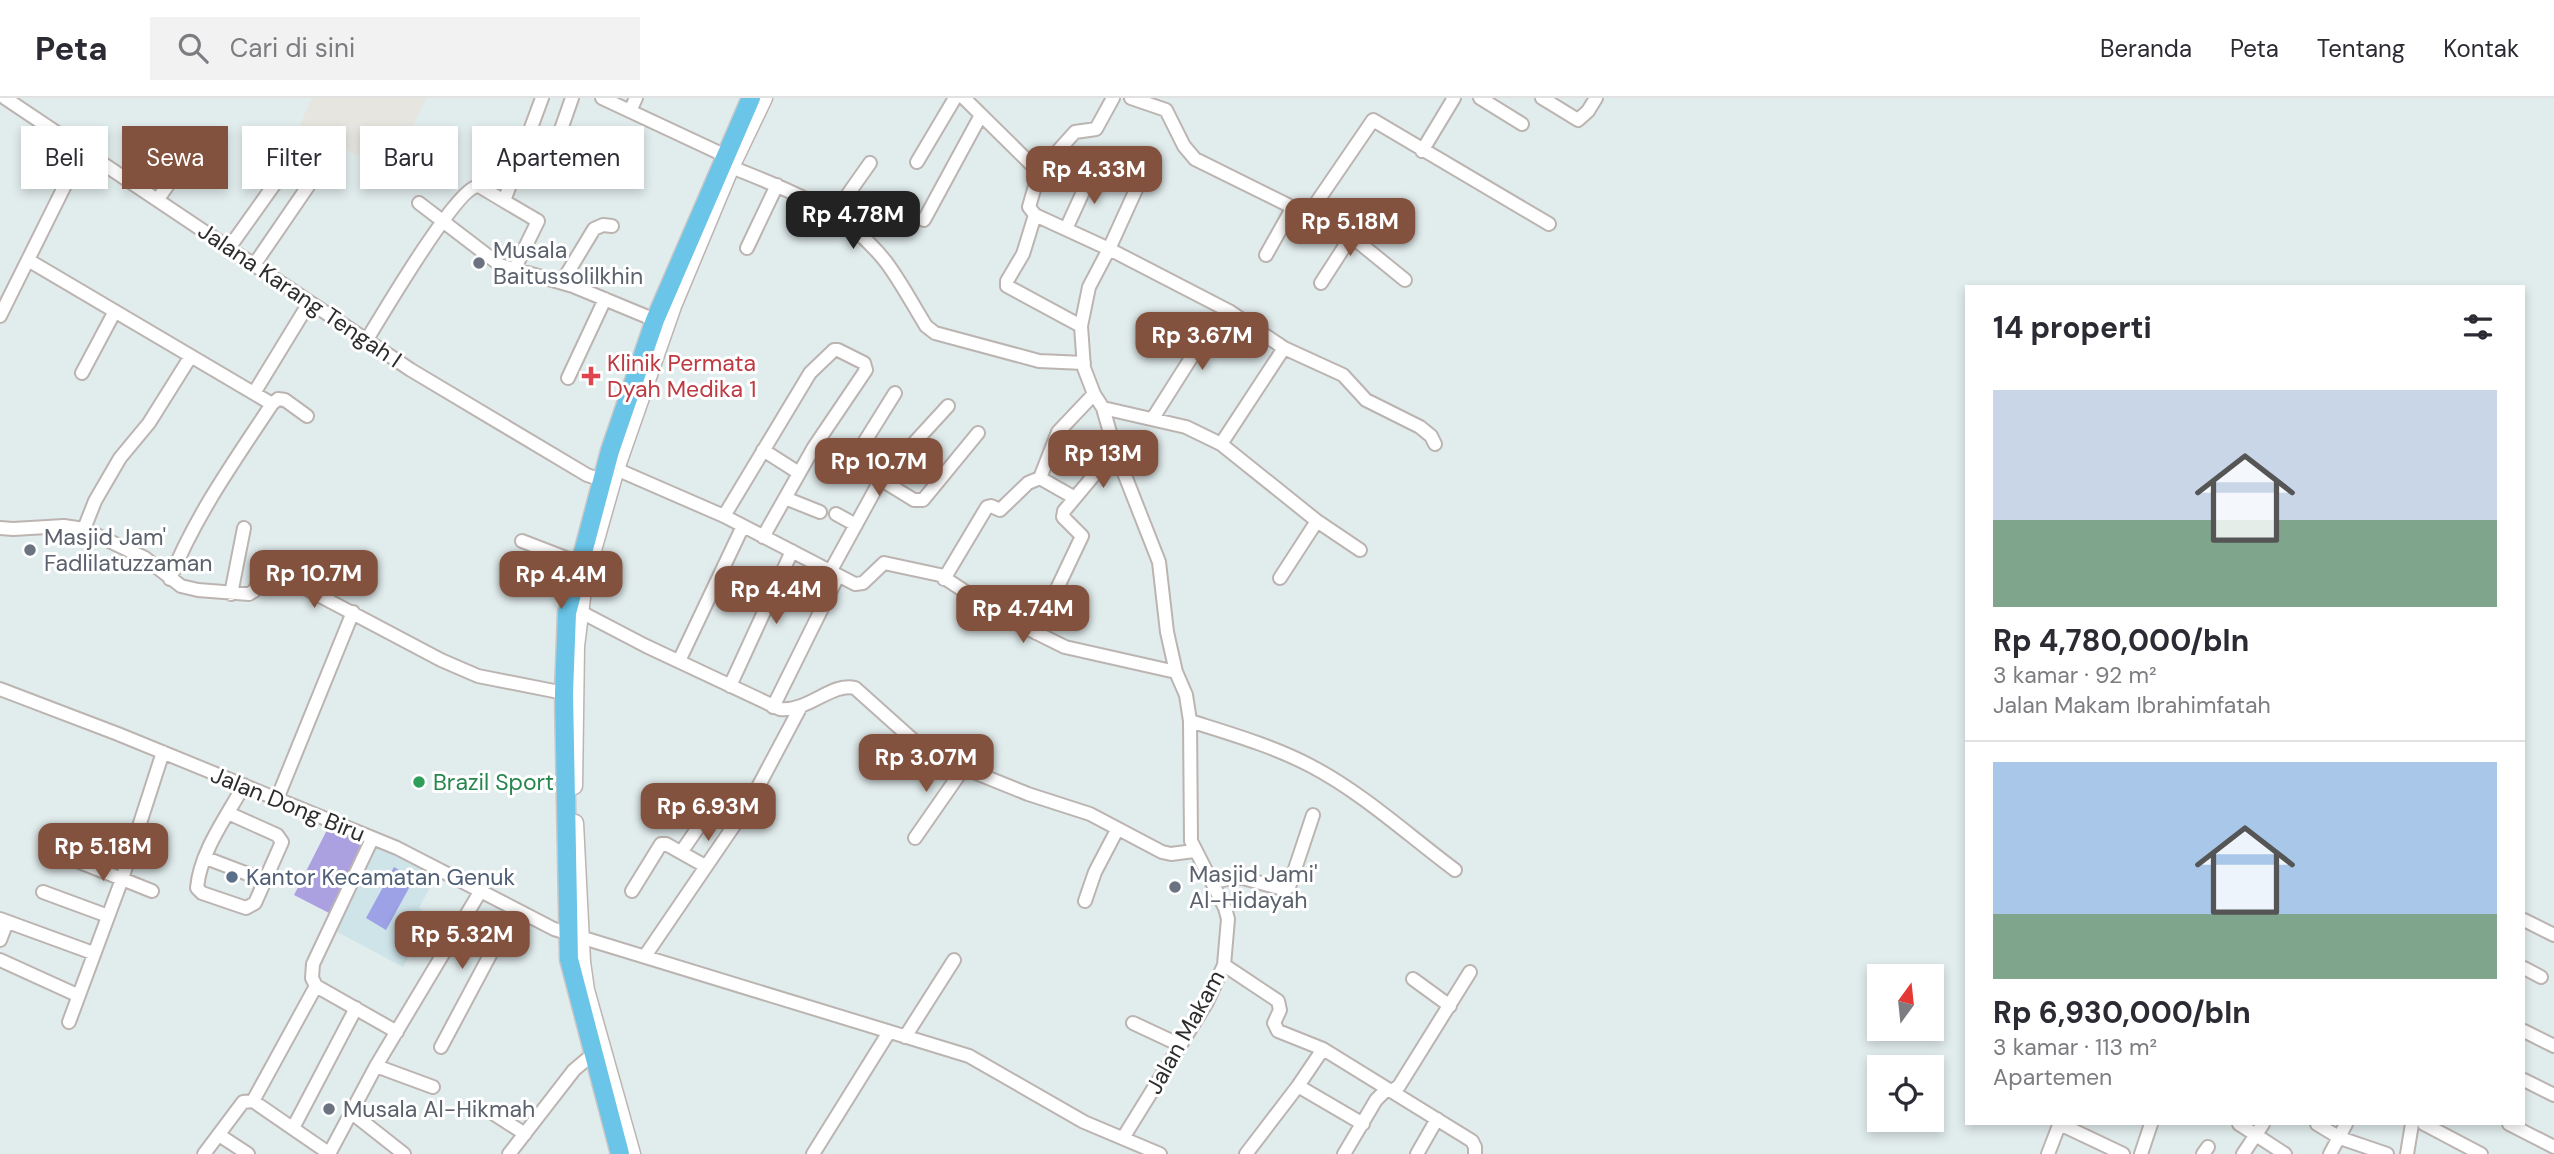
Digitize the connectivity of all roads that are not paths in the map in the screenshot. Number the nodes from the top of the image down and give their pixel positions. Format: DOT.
graph roads {
  1 [pos="5,98"];
  2 [pos="542,98"];
  3 [pos="572,98"];
  4 [pos="602,98"];
  5 [pos="636,98"];
  6 [pos="751,98"];
  7 [pos="764,98"];
  8 [pos="956,98"];
  9 [pos="964,98"];
  10 [pos="1113,98"];
  11 [pos="1132,98"];
  12 [pos="1454,98"];
  13 [pos="1480,98"];
  14 [pos="1542,98"];
  15 [pos="1596,98"];
  16 [pos="630,111"];
  17 [pos="981,115"];
  18 [pos="1522,124"];
  19 [pos="48,126"];
  20 [pos="532,126"];
  21 [pos="562,126"];
  22 [pos="1422,151"];
  23 [pos="728,161"];
  24 [pos="917,162"];
  25 [pos="870,163"];
  26 [pos="108,166"];
  27 [pos="1093,170"];
  28 [pos="1040,172"];
  29 [pos="1139,183"];
  30 [pos="777,185"];
  31 [pos="63,189"];
  32 [pos="165,189"];
  33 [pos="271,189"];
  34 [pos="306,189"];
  35 [pos="508,189"];
  36 [pos="158,199"];
  37 [pos="504,201"];
  38 [pos="419,203"];
  39 [pos="1293,207"];
  40 [pos="834,214"];
  41 [pos="1035,215"];
  42 [pos="1308,215"];
  43 [pos="924,219"];
  44 [pos="442,220"];
  45 [pos="1549,224"];
  46 [pos="612,226"];
  47 [pos="1066,229"];
  48 [pos="1350,238"];
  49 [pos="747,247"];
  50 [pos="229,248"];
  51 [pos="1110,249"];
  52 [pos="1266,255"];
  53 [pos="28,260"];
  54 [pos="254,265"];
  55 [pos="514,270"];
  56 [pos="1405,281"];
  57 [pos="562,282"];
  58 [pos="1321,282"];
  59 [pos="605,299"];
  60 [pos="309,303"];
  61 [pos="115,311"];
  62 [pos="1228,311"];
  63 [pos="0,316"];
  64 [pos="655,320"];
  65 [pos="1082,326"];
  66 [pos="366,341"];
  67 [pos="1284,348"];
  68 [pos="191,356"];
  69 [pos="1084,363"];
  70 [pos="82,373"];
  71 [pos="568,378"];
  72 [pos="254,393"];
  73 [pos="895,393"];
  74 [pos="1094,394"];
  75 [pos="272,404"];
  76 [pos="948,406"];
  77 [pos="1103,408"];
  78 [pos="307,416"];
  79 [pos="1153,418"];
  80 [pos="978,433"];
  81 [pos="1221,444"];
  82 [pos="1436,444"];
  83 [pos="763,450"];
  84 [pos="1115,450"];
  85 [pos="799,473"];
  86 [pos="609,475"];
  87 [pos="1040,478"];
  88 [pos="881,480"];
  89 [pos="785,498"];
  90 [pos="1075,498"];
  91 [pos="820,512"];
  92 [pos="836,514"];
  93 [pos="724,516"];
  94 [pos="1317,521"];
  95 [pos="856,525"];
  96 [pos="743,526"];
  97 [pos="0,528"];
  98 [pos="244,528"];
  99 [pos="84,529"];
  100 [pos="763,537"];
  101 [pos="522,541"];
  102 [pos="1360,550"];
  103 [pos="792,551"];
  104 [pos="579,563"];
  105 [pos="834,574"];
  106 [pos="170,579"];
  107 [pos="944,579"];
  108 [pos="1280,579"];
  109 [pos="230,594"];
  110 [pos="579,611"];
  111 [pos="353,612"];
  112 [pos="1036,632"];
  113 [pos="679,661"];
  114 [pos="1176,672"];
  115 [pos="730,687"];
  116 [pos="0,689"];
  117 [pos="564,693"];
  118 [pos="773,707"];
  119 [pos="800,708"];
  120 [pos="1190,720"];
  121 [pos="163,752"];
  122 [pos="963,769"];
  123 [pos="244,785"];
  124 [pos="277,799"];
  125 [pos="228,813"];
  126 [pos="1313,815"];
  127 [pos="706,816"];
  128 [pos="1118,830"];
  129 [pos="915,838"];
  130 [pos="372,839"];
  131 [pos="52,851"];
  132 [pos="1194,851"];
  133 [pos="682,852"];
  134 [pos="206,858"];
  135 [pos="705,866"];
  136 [pos="1455,870"];
  137 [pos="122,879"];
  138 [pos="266,881"];
  139 [pos="1212,882"];
  140 [pos="152,891"];
  141 [pos="632,891"];
  142 [pos="43,892"];
  143 [pos="480,892"];
  144 [pos="1085,901"];
  145 [pos="514,910"];
  146 [pos="108,916"];
  147 [pos="3,920"];
  148 [pos="2525,920"];
  149 [pos="2554,935"];
  150 [pos="574,936"];
  151 [pos="0,940"];
  152 [pos="93,953"];
  153 [pos="645,956"];
  154 [pos="0,960"];
  155 [pos="954,960"];
  156 [pos="1224,965"];
  157 [pos="2525,969"];
  158 [pos="1471,972"];
  159 [pos="2541,977"];
  160 [pos="1413,979"];
  161 [pos="316,986"];
  162 [pos="77,995"];
  163 [pos="1450,1006"];
  164 [pos="356,1009"];
  165 [pos="69,1021"];
  166 [pos="1133,1023"];
  167 [pos="397,1032"];
  168 [pos="889,1032"];
  169 [pos="2525,1032"];
  170 [pos="905,1037"];
  171 [pos="1180,1045"];
  172 [pos="2554,1046"];
  173 [pos="441,1047"];
  174 [pos="1323,1049"];
  175 [pos="593,1054"];
  176 [pos="376,1066"];
  177 [pos="2525,1080"];
  178 [pos="1298,1086"];
  179 [pos="433,1087"];
  180 [pos="1392,1091"];
  181 [pos="2554,1095"];
  182 [pos="253,1101"];
  183 [pos="488,1110"];
  184 [pos="352,1113"];
  185 [pos="1437,1119"];
  186 [pos="1363,1124"];
  187 [pos="2151,1125"];
  188 [pos="2319,1125"];
  189 [pos="2346,1125"];
  190 [pos="2412,1125"];
  191 [pos="2426,1125"];
  192 [pos="2511,1125"];
  193 [pos="293,1128"];
  194 [pos="2260,1129"];
  195 [pos="526,1134"];
  196 [pos="219,1135"];
  197 [pos="1123,1138"];
  198 [pos="2340,1138"];
  199 [pos="2554,1147"];
  200 [pos="1153,1152"];
  201 [pos="204,1154"];
  202 [pos="248,1154"];
  203 [pos="329,1154"];
  204 [pos="404,1154"];
  205 [pos="509,1154"];
  206 [pos="620,1154"];
  207 [pos="632,1154"];
  208 [pos="813,1154"];
  209 [pos="1247,1154"];
  210 [pos="1345,1154"];
  211 [pos="1417,1154"];
  212 [pos="1475,1154"];
  213 [pos="2048,1154"];
  214 [pos="2123,1154"];
  215 [pos="2141,1154"];
  216 [pos="2243,1154"];
  217 [pos="2285,1154"];
  218 [pos="2330,1154"];
  219 [pos="2386,1154"];
  220 [pos="2407,1154"];
  221 [pos="2481,1154"];
  1 -- 19 [label="street, Jalana Karang Tengah I"];
  2 -- 20 [label="street"];
  3 -- 21 [label="street"];
  4 -- 16 [label="street"];
  5 -- 16 [label="street"];
  6 -- 23 [label="main road"];
  7 -- 23 [label="main road"];
  8 -- 24 [label="street"];
  9 -- 17 [label="street"];
  10 -- 28 [label="street"];
  11 -- 39 [label="street"];
  12 -- 22 [label="street"];
  13 -- 18 [label="street"];
  14 -- 15 [label="street"];
  16 -- 23 [label="street"];
  17 -- 28 [label="street"];
  17 -- 43 [label="street"];
  22 -- 42 [label="street"];
  22 -- 45 [label="street"];
  23 -- 30 [label="street"];
  23 -- 64 [label="main road"];
  23 -- 86 [label="main road"];
  25 -- 40 [label="street"];
  26 -- 36 [label="street, Jalana Karang Tengah I"];
  27 -- 47 [label="street"];
  28 -- 41 [label="street"];
  29 -- 51 [label="street"];
  30 -- 40 [label="street"];
  30 -- 49 [label="street"];
  31 -- 53 [label="street"];
  32 -- 36 [label="street"];
  33 -- 50 [label="street"];
  34 -- 54 [label="street"];
  35 -- 37 [label="street"];
  36 -- 50 [label="street, Jalana Karang Tengah I"];
  37 -- 44 [label="street"];
  37 -- 55 [label="street"];
  38 -- 44 [label="street"];
  39 -- 42 [label="street"];
  39 -- 52 [label="street"];
  40 -- 69 [label="street"];
  41 -- 47 [label="street"];
  41 -- 65 [label="street"];
  42 -- 48 [label="street"];
  44 -- 55 [label="street"];
  44 -- 66 [label="street"];
  46 -- 57 [label="street"];
  47 -- 51 [label="street"];
  48 -- 56 [label="street"];
  48 -- 58 [label="street"];
  50 -- 54 [label="street, Jalana Karang Tengah I"];
  51 -- 62 [label="street"];
  51 -- 65 [label="street"];
  53 -- 61 [label="street"];
  53 -- 63 [label="street"];
  54 -- 60 [label="street, Jalana Karang Tengah I"];
  55 -- 57 [label="street"];
  57 -- 59 [label="street"];
  59 -- 64 [label="street"];
  59 -- 71 [label="street"];
  60 -- 66 [label="street, Jalana Karang Tengah I"];
  60 -- 72 [label="street"];
  61 -- 68 [label="street"];
  61 -- 70 [label="street"];
  62 -- 67 [label="street"];
  62 -- 79 [label="street"];
  64 -- 86 [label="main road"];
  65 -- 69 [label="street"];
  66 -- 86 [label="street, Jalana Karang Tengah I"];
  67 -- 81 [label="street"];
  67 -- 82 [label="street"];
  68 -- 72 [label="street"];
  68 -- 99 [label="street"];
  69 -- 74 [label="street"];
  72 -- 75 [label="street"];
  73 -- 88 [label="street"];
  74 -- 77 [label="street"];
  74 -- 87 [label="street"];
  75 -- 78 [label="street"];
  75 -- 106 [label="street"];
  76 -- 88 [label="street"];
  77 -- 79 [label="street"];
  77 -- 84 [label="street"];
  79 -- 81 [label="street"];
  80 -- 88 [label="street"];
  81 -- 94 [label="street"];
  83 -- 85 [label="street"];
  83 -- 85 [label="street"];
  83 -- 93 [label="street"];
  84 -- 90 [label="street"];
  84 -- 114 [label="street"];
  85 -- 89 [label="street"];
  86 -- 93 [label="street, Jalana Karang Tengah I"];
  86 -- 104 [label="main road"];
  86 -- 110 [label="main road"];
  87 -- 90 [label="street"];
  87 -- 107 [label="street"];
  88 -- 95 [label="street"];
  89 -- 91 [label="street"];
  89 -- 100 [label="street"];
  90 -- 112 [label="street"];
  92 -- 95 [label="street"];
  93 -- 96 [label="street, Jalana Karang Tengah I"];
  94 -- 102 [label="street"];
  94 -- 108 [label="street"];
  95 -- 105 [label="street"];
  96 -- 100 [label="street, Jalana Karang Tengah I"];
  96 -- 113 [label="street"];
  97 -- 99 [label="street"];
  98 -- 109 [label="street"];
  99 -- 106 [label="street"];
  100 -- 103 [label="street, Jalana Karang Tengah I"];
  101 -- 104 [label="street"];
  103 -- 105 [label="street, Jalana Karang Tengah I"];
  103 -- 115 [label="street"];
  104 -- 117 [label="main road"];
  105 -- 107 [label="street"];
  105 -- 118 [label="street"];
  106 -- 109 [label="street"];
  107 -- 112 [label="street"];
  109 -- 111 [label="street"];
  110 -- 113 [label="street"];
  110 -- 150 [label="main road"];
  111 -- 117 [label="street"];
  111 -- 124 [label="street"];
  112 -- 114 [label="street"];
  113 -- 115 [label="street"];
  114 -- 120 [label="street"];
  115 -- 118 [label="street"];
  116 -- 121 [label="street, Jalan Dong Biru"];
  117 -- 150 [label="main road"];
  118 -- 119 [label="street"];
  119 -- 122 [label="street"];
  119 -- 135 [label="street"];
  120 -- 132 [label="street"];
  120 -- 136 [label="street"];
  121 -- 123 [label="street, Jalan Dong Biru"];
  121 -- 137 [label="street"];
  122 -- 128 [label="street"];
  122 -- 129 [label="street"];
  123 -- 124 [label="street, Jalan Dong Biru"];
  123 -- 125 [label="street"];
  124 -- 130 [label="street, Jalan Dong Biru"];
  125 -- 134 [label="street"];
  125 -- 138 [label="street"];
  126 -- 139 [label="street"];
  127 -- 133 [label="street"];
  128 -- 132 [label="street"];
  128 -- 144 [label="street"];
  130 -- 143 [label="street, Jalan Dong Biru"];
  130 -- 161 [label="street"];
  131 -- 137 [label="street"];
  132 -- 139 [label="street, Jalan Makam"];
  133 -- 135 [label="street"];
  133 -- 141 [label="street"];
  134 -- 138 [label="street"];
  134 -- 138 [label="street"];
  135 -- 153 [label="street"];
  137 -- 140 [label="street"];
  137 -- 146 [label="street"];
  139 -- 156 [label="street, Jalan Makam"];
  142 -- 146 [label="street"];
  143 -- 145 [label="street, Jalan Dong Biru"];
  143 -- 167 [label="street"];
  145 -- 150 [label="street, Jalan Dong Biru"];
  145 -- 173 [label="street"];
  146 -- 152 [label="street"];
  147 -- 151 [label="street"];
  147 -- 152 [label="street"];
  148 -- 149 [label="street"];
  150 -- 153 [label="street, Jalan Dong Biru"];
  150 -- 175 [label="main road"];
  150 -- 207 [label="main road"];
  152 -- 162 [label="street"];
  153 -- 168 [label="street, Jalan Dong Biru"];
  154 -- 162 [label="street"];
  155 -- 170 [label="street"];
  156 -- 171 [label="street, Jalan Makam"];
  156 -- 174 [label="street"];
  157 -- 159 [label="street"];
  158 -- 163 [label="street"];
  160 -- 163 [label="street"];
  161 -- 164 [label="street"];
  161 -- 182 [label="street"];
  162 -- 165 [label="street"];
  163 -- 180 [label="street"];
  164 -- 167 [label="street"];
  164 -- 193 [label="street"];
  166 -- 171 [label="street"];
  167 -- 176 [label="street"];
  168 -- 170 [label="street, Jalan Dong Biru"];
  168 -- 208 [label="street"];
  169 -- 172 [label="street"];
  170 -- 197 [label="street, Jalan Dong Biru"];
  171 -- 197 [label="street, Jalan Makam"];
  174 -- 178 [label="street"];
  174 -- 180 [label="street"];
  175 -- 195 [label="street"];
  175 -- 206 [label="main road"];
  176 -- 179 [label="street"];
  176 -- 184 [label="street"];
  177 -- 181 [label="street"];
  178 -- 186 [label="street"];
  178 -- 209 [label="street"];
  180 -- 185 [label="street"];
  180 -- 186 [label="street"];
  182 -- 193 [label="street"];
  182 -- 196 [label="street"];
  183 -- 195 [label="street"];
  184 -- 203 [label="street"];
  184 -- 204 [label="street"];
  185 -- 211 [label="street"];
  185 -- 212 [label="street"];
  186 -- 210 [label="street"];
  187 -- 215 [label="street"];
  188 -- 198 [label="street"];
  189 -- 198 [label="street"];
  190 -- 220 [label="street"];
  191 -- 221 [label="street"];
  192 -- 199 [label="street"];
  193 -- 203 [label="street"];
  194 -- 216 [label="street"];
  194 -- 217 [label="street"];
  195 -- 205 [label="street"];
  196 -- 201 [label="street"];
  196 -- 202 [label="street"];
  197 -- 200 [label="street, Jalan Dong Biru"];
  198 -- 218 [label="street"];
  198 -- 219 [label="street"];
  213 -- 214 [label="street"];
}
